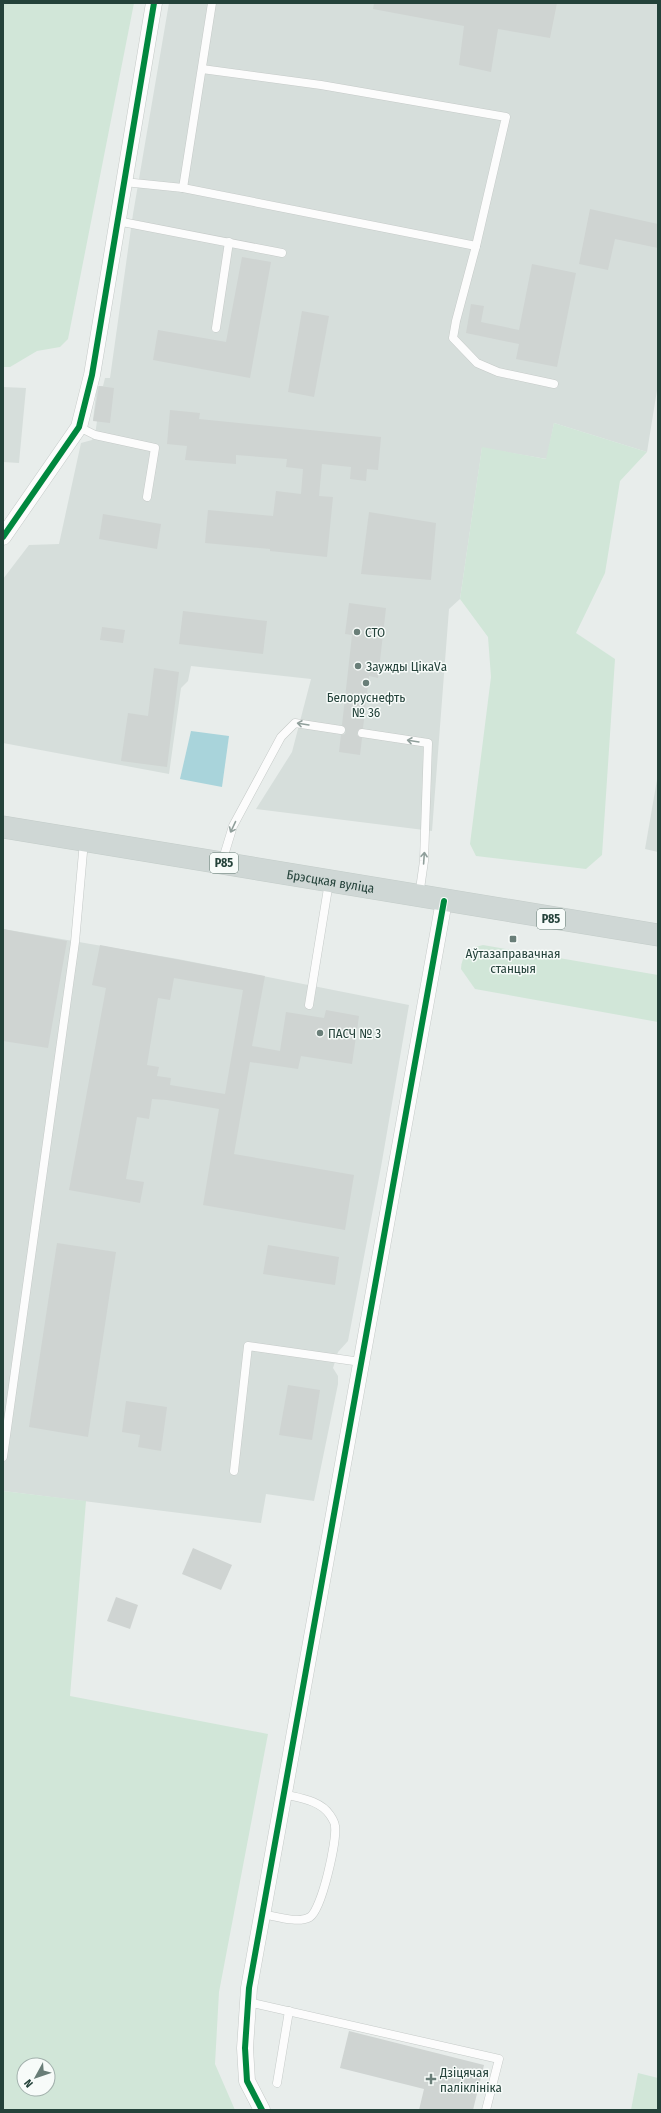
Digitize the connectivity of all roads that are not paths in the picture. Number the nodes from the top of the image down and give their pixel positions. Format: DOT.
graph roads {
  1 [pos="154,3"];
  2 [pos="212,3"];
  3 [pos="202,69"];
  4 [pos="124,182"];
  5 [pos="183,188"];
  6 [pos="117,221"];
  7 [pos="229,242"];
  8 [pos="476,246"];
  9 [pos="282,253"];
  10 [pos="216,328"];
  11 [pos="554,384"];
  12 [pos="79,427"];
  13 [pos="147,497"];
  14 [pos="3,537"];
  15 [pos="341,730"];
  16 [pos="362,733"];
  17 [pos="3,827"];
  18 [pos="84,840"];
  19 [pos="222,862"];
  20 [pos="329,879"];
  21 [pos="419,896"];
  22 [pos="444,901"];
  23 [pos="658,935"];
  24 [pos="309,1005"];
  25 [pos="361,1362"];
  26 [pos="3,1456"];
  27 [pos="234,1470"];
  28 [pos="283,1794"];
  29 [pos="262,1914"];
  30 [pos="248,2002"];
  31 [pos="289,2011"];
  32 [pos="277,2083"];
  33 [pos="262,2110"];
  34 [pos="486,2110"];
  1 -- 4 [label="street"];
  2 -- 3 [label="lane"];
  3 -- 5 [label="lane"];
  3 -- 8 [label="lane"];
  4 -- 5 [label="lane"];
  4 -- 6 [label="street"];
  5 -- 8 [label="lane"];
  6 -- 7 [label="lane"];
  6 -- 12 [label="street"];
  7 -- 9 [label="lane"];
  7 -- 10 [label="lane"];
  8 -- 11 [label="lane"];
  12 -- 13 [label="lane"];
  12 -- 14 [label="street"];
  15 -- 19 [label="lane, one-way"];
  21 -- 16 [label="lane, one-way"];
  17 -- 18 [label="main road, Брэсцкая вуліца / Р85"];
  18 -- 19 [label="main road, Брэсцкая вуліца / Р85"];
  18 -- 26 [label="lane"];
  19 -- 20 [label="main road, Брэсцкая вуліца / Р85"];
  20 -- 21 [label="main road, Брэсцкая вуліца / Р85"];
  20 -- 24 [label="lane"];
  21 -- 22 [label="main road, Брэсцкая вуліца / Р85"];
  22 -- 23 [label="main road, Брэсцкая вуліца / Р85"];
  22 -- 25 [label="street"];
  25 -- 27 [label="lane"];
  25 -- 28 [label="street"];
  28 -- 29 [label="street"];
  28 -- 29 [label="lane"];
  29 -- 30 [label="street"];
  30 -- 31 [label="lane"];
  30 -- 33 [label="street"];
  31 -- 32 [label="lane"];
  31 -- 34 [label="lane"];
}
